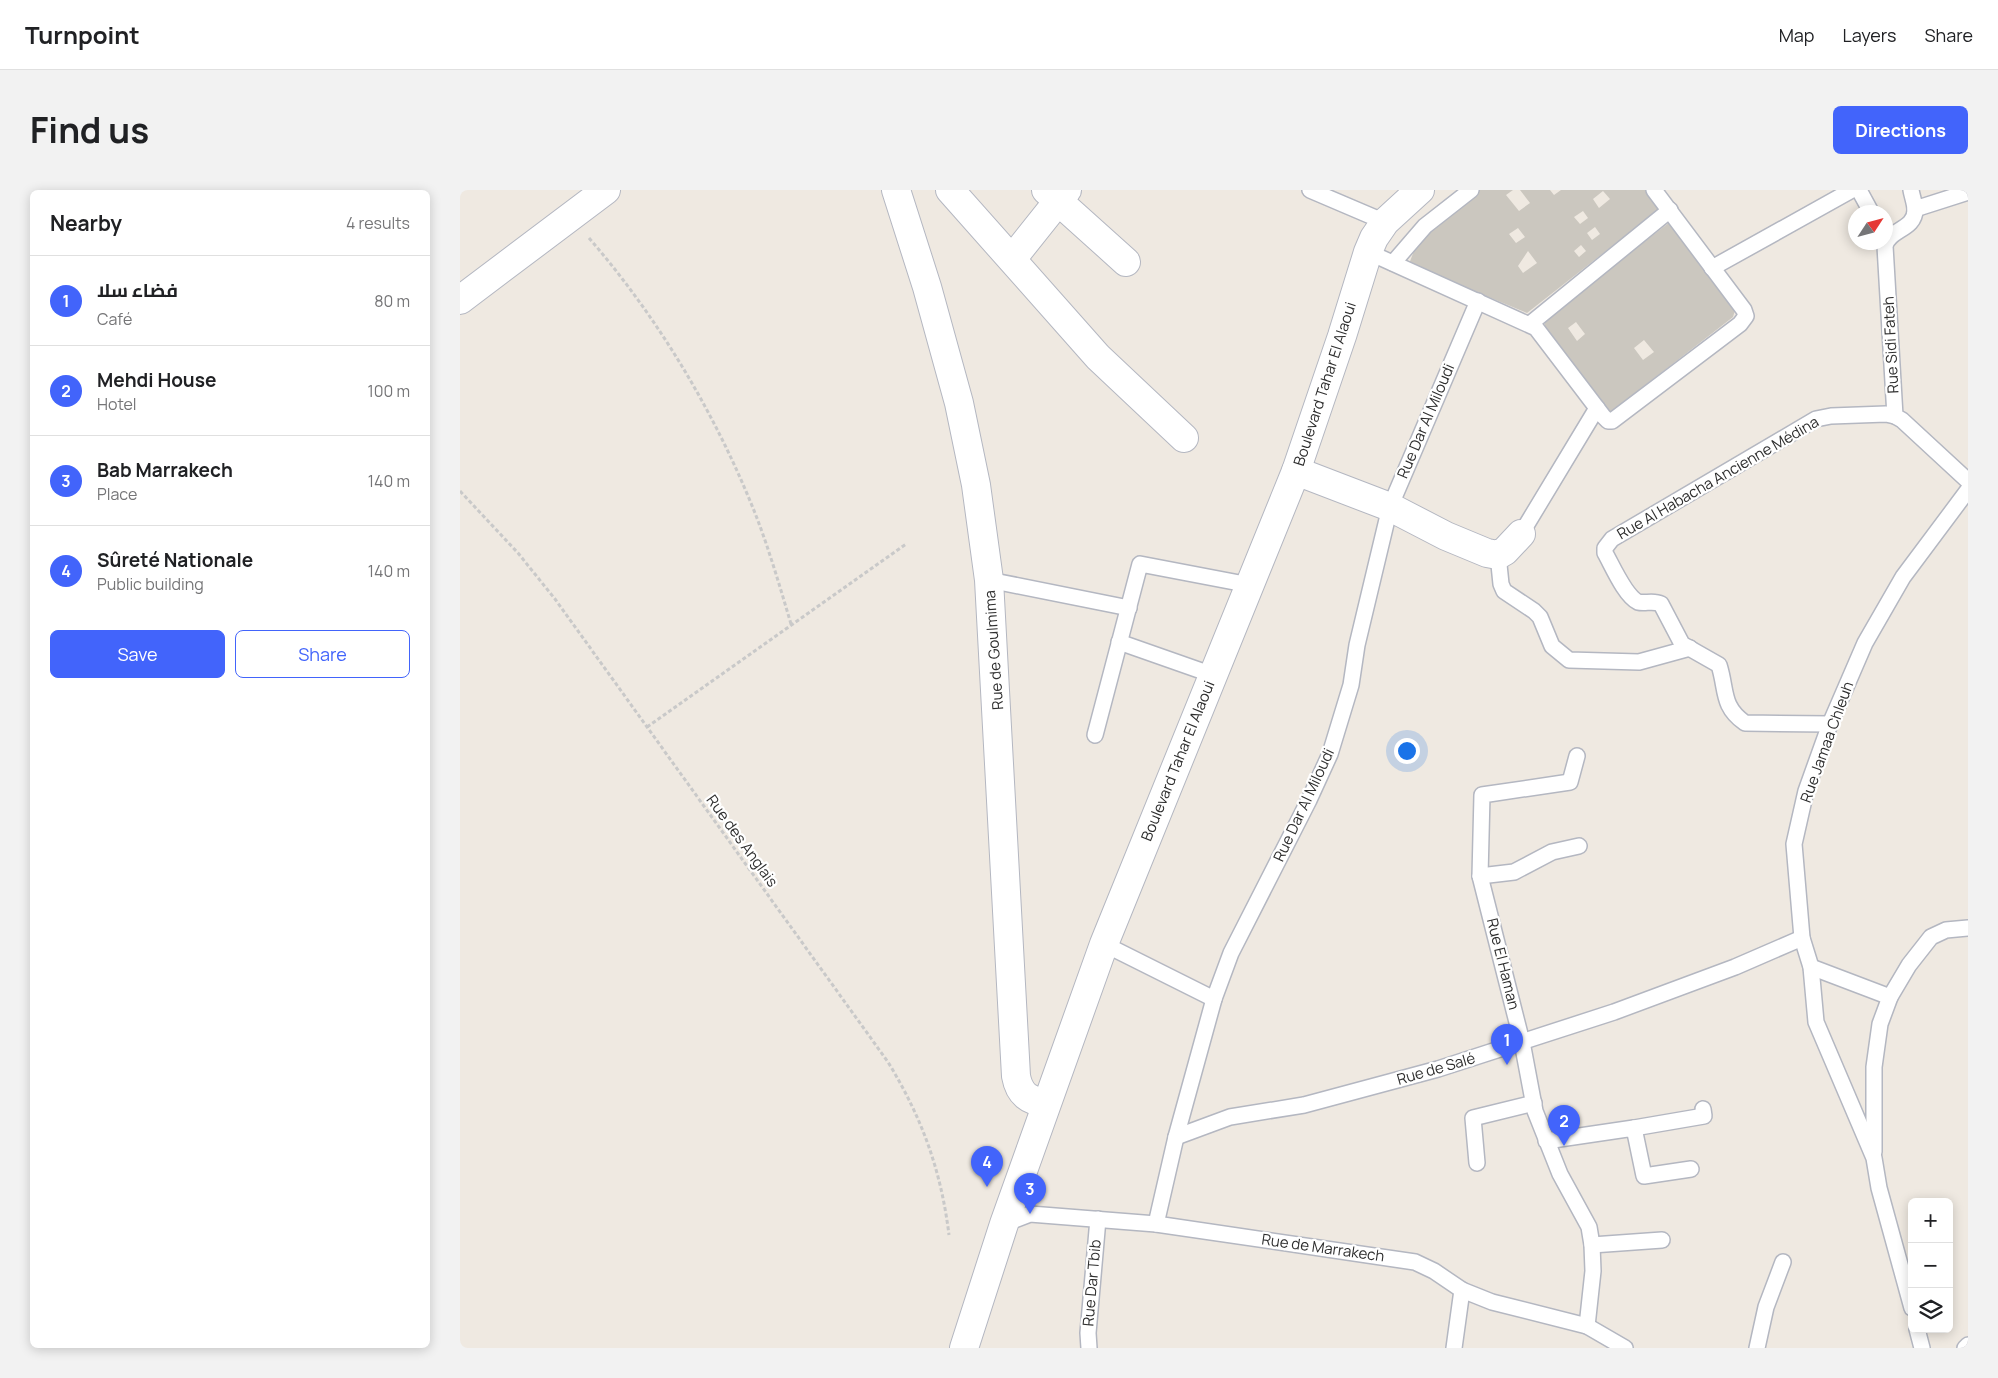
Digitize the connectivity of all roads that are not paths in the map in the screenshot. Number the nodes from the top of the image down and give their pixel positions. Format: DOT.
graph roads {
  1 [pos="606,190"];
  2 [pos="896,190"];
  3 [pos="950,190"];
  4 [pos="1310,190"];
  5 [pos="1420,190"];
  6 [pos="1471,190"];
  7 [pos="1654,190"];
  8 [pos="1852,190"];
  9 [pos="1859,190"];
  10 [pos="1911,190"];
  11 [pos="1968,192"];
  12 [pos="1057,194"];
  13 [pos="1867,205"];
  14 [pos="1915,209"];
  15 [pos="1670,210"];
  16 [pos="1385,222"];
  17 [pos="1893,236"];
  18 [pos="1886,250"];
  19 [pos="1368,252"];
  20 [pos="1012,259"];
  21 [pos="1126,262"];
  22 [pos="1393,263"];
  23 [pos="1712,268"];
  24 [pos="460,300"];
  25 [pos="1478,301"];
  26 [pos="1530,324"];
  27 [pos="1597,408"];
  28 [pos="1894,416"];
  29 [pos="1184,438"];
  30 [pos="1296,471"];
  31 [pos="1968,481"];
  32 [pos="1968,490"];
  33 [pos="1390,507"];
  34 [pos="1521,534"];
  35 [pos="1498,555"];
  36 [pos="989,580"];
  37 [pos="1250,585"];
  38 [pos="1129,608"];
  39 [pos="1119,642"];
  40 [pos="1690,648"];
  41 [pos="1213,675"];
  42 [pos="1830,724"];
  43 [pos="1095,735"];
  44 [pos="1577,756"];
  45 [pos="1579,846"];
  46 [pos="1480,876"];
  47 [pos="1968,928"];
  48 [pos="1802,938"];
  49 [pos="1104,944"];
  50 [pos="1810,968"];
  51 [pos="1890,997"];
  52 [pos="1214,999"];
  53 [pos="1522,1042"];
  54 [pos="1047,1101"];
  55 [pos="1534,1103"];
  56 [pos="1703,1108"];
  57 [pos="1634,1128"];
  58 [pos="1176,1137"];
  59 [pos="1546,1141"];
  60 [pos="1874,1158"];
  61 [pos="1477,1163"];
  62 [pos="1691,1169"];
  63 [pos="1098,1219"];
  64 [pos="1004,1224"];
  65 [pos="1156,1224"];
  66 [pos="1662,1240"];
  67 [pos="1592,1245"];
  68 [pos="1783,1262"];
  69 [pos="1462,1290"];
  70 [pos="1908,1293"];
  71 [pos="1587,1326"];
  72 [pos="1918,1333"];
  73 [pos="964,1348"];
  74 [pos="1089,1348"];
  75 [pos="1454,1348"];
  76 [pos="1625,1348"];
  77 [pos="1758,1348"];
  78 [pos="1922,1348"];
  1 -- 24 [label="street"];
  2 -- 36 [label="street, Rue de Goulmima"];
  3 -- 20 [label="street"];
  4 -- 16 [label="lane"];
  5 -- 16 [label="street, Boulevard Tahar El Alaoui"];
  6 -- 22 [label="lane"];
  7 -- 15 [label="lane"];
  8 -- 23 [label="lane"];
  9 -- 13 [label="lane"];
  10 -- 14 [label="lane"];
  11 -- 14 [label="lane"];
  12 -- 20 [label="street"];
  12 -- 21 [label="street"];
  14 -- 17 [label="lane, Rue Sidi Fateh"];
  15 -- 23 [label="lane"];
  15 -- 26 [label="lane"];
  16 -- 19 [label="street, Boulevard Tahar El Alaoui"];
  18 -- 28 [label="lane, Rue Sidi Fateh"];
  19 -- 22 [label="lane"];
  19 -- 30 [label="street, Boulevard Tahar El Alaoui"];
  20 -- 29 [label="street"];
  22 -- 25 [label="lane"];
  23 -- 27 [label="lane"];
  25 -- 26 [label="lane"];
  25 -- 33 [label="lane, Rue Dar Al Miloudi"];
  26 -- 27 [label="lane"];
  27 -- 34 [label="lane"];
  28 -- 31 [label="lane, Rue Sidi Fateh"];
  28 -- 40 [label="lane, Rue Al Habacha Ancienne Médina"];
  30 -- 33 [label="street"];
  30 -- 37 [label="street, Boulevard Tahar El Alaoui"];
  32 -- 42 [label="lane, Rue Jamaa Chleuh"];
  33 -- 35 [label="street"];
  33 -- 52 [label="lane, Rue Dar Al Miloudi"];
  34 -- 35 [label="street"];
  35 -- 40 [label="lane"];
  36 -- 38 [label="lane"];
  36 -- 54 [label="street, Rue de Goulmima"];
  37 -- 38 [label="lane"];
  37 -- 41 [label="street, Boulevard Tahar El Alaoui"];
  38 -- 39 [label="lane"];
  39 -- 41 [label="lane"];
  39 -- 43 [label="lane"];
  40 -- 42 [label="lane, Rue Al Habacha Ancienne Médina"];
  41 -- 49 [label="street, Boulevard Tahar El Alaoui"];
  42 -- 48 [label="lane, Rue Jamaa Chleuh"];
  44 -- 46 [label="lane, Rue El Haman"];
  45 -- 46 [label="lane"];
  46 -- 53 [label="lane, Rue El Haman"];
  47 -- 51 [label="lane"];
  48 -- 50 [label="lane, Rue Jamaa Chleuh"];
  48 -- 53 [label="lane, Rue de Salé"];
  49 -- 52 [label="lane"];
  49 -- 54 [label="street, Boulevard Tahar El Alaoui"];
  50 -- 51 [label="lane"];
  50 -- 60 [label="lane, Rue Jamaa Chleuh"];
  51 -- 60 [label="lane"];
  52 -- 58 [label="lane, Rue Dar Al Miloudi"];
  53 -- 55 [label="lane, Rue El Haman"];
  53 -- 58 [label="lane, Rue de Salé"];
  54 -- 64 [label="street, Boulevard Tahar El Alaoui"];
  55 -- 59 [label="lane, Rue El Haman"];
  55 -- 61 [label="lane"];
  56 -- 57 [label="lane"];
  57 -- 59 [label="lane"];
  57 -- 62 [label="lane"];
  58 -- 65 [label="lane, Rue Dar Al Miloudi"];
  59 -- 67 [label="lane, Rue El Haman"];
  60 -- 70 [label="lane, Rue Jamaa Chleuh"];
  63 -- 64 [label="lane, Rue de Marrakech"];
  63 -- 65 [label="lane, Rue de Marrakech"];
  63 -- 74 [label="lane, Rue Dar Tbib"];
  64 -- 73 [label="street, Boulevard Tahar El Alaoui"];
  65 -- 69 [label="lane, Rue de Marrakech"];
  66 -- 67 [label="lane"];
  67 -- 71 [label="lane, Rue El Haman"];
  68 -- 77 [label="lane"];
  69 -- 71 [label="lane, Rue de Marrakech"];
  69 -- 75 [label="lane"];
  71 -- 76 [label="lane, Rue de Marrakech"];
  72 -- 78 [label="lane"];
}
